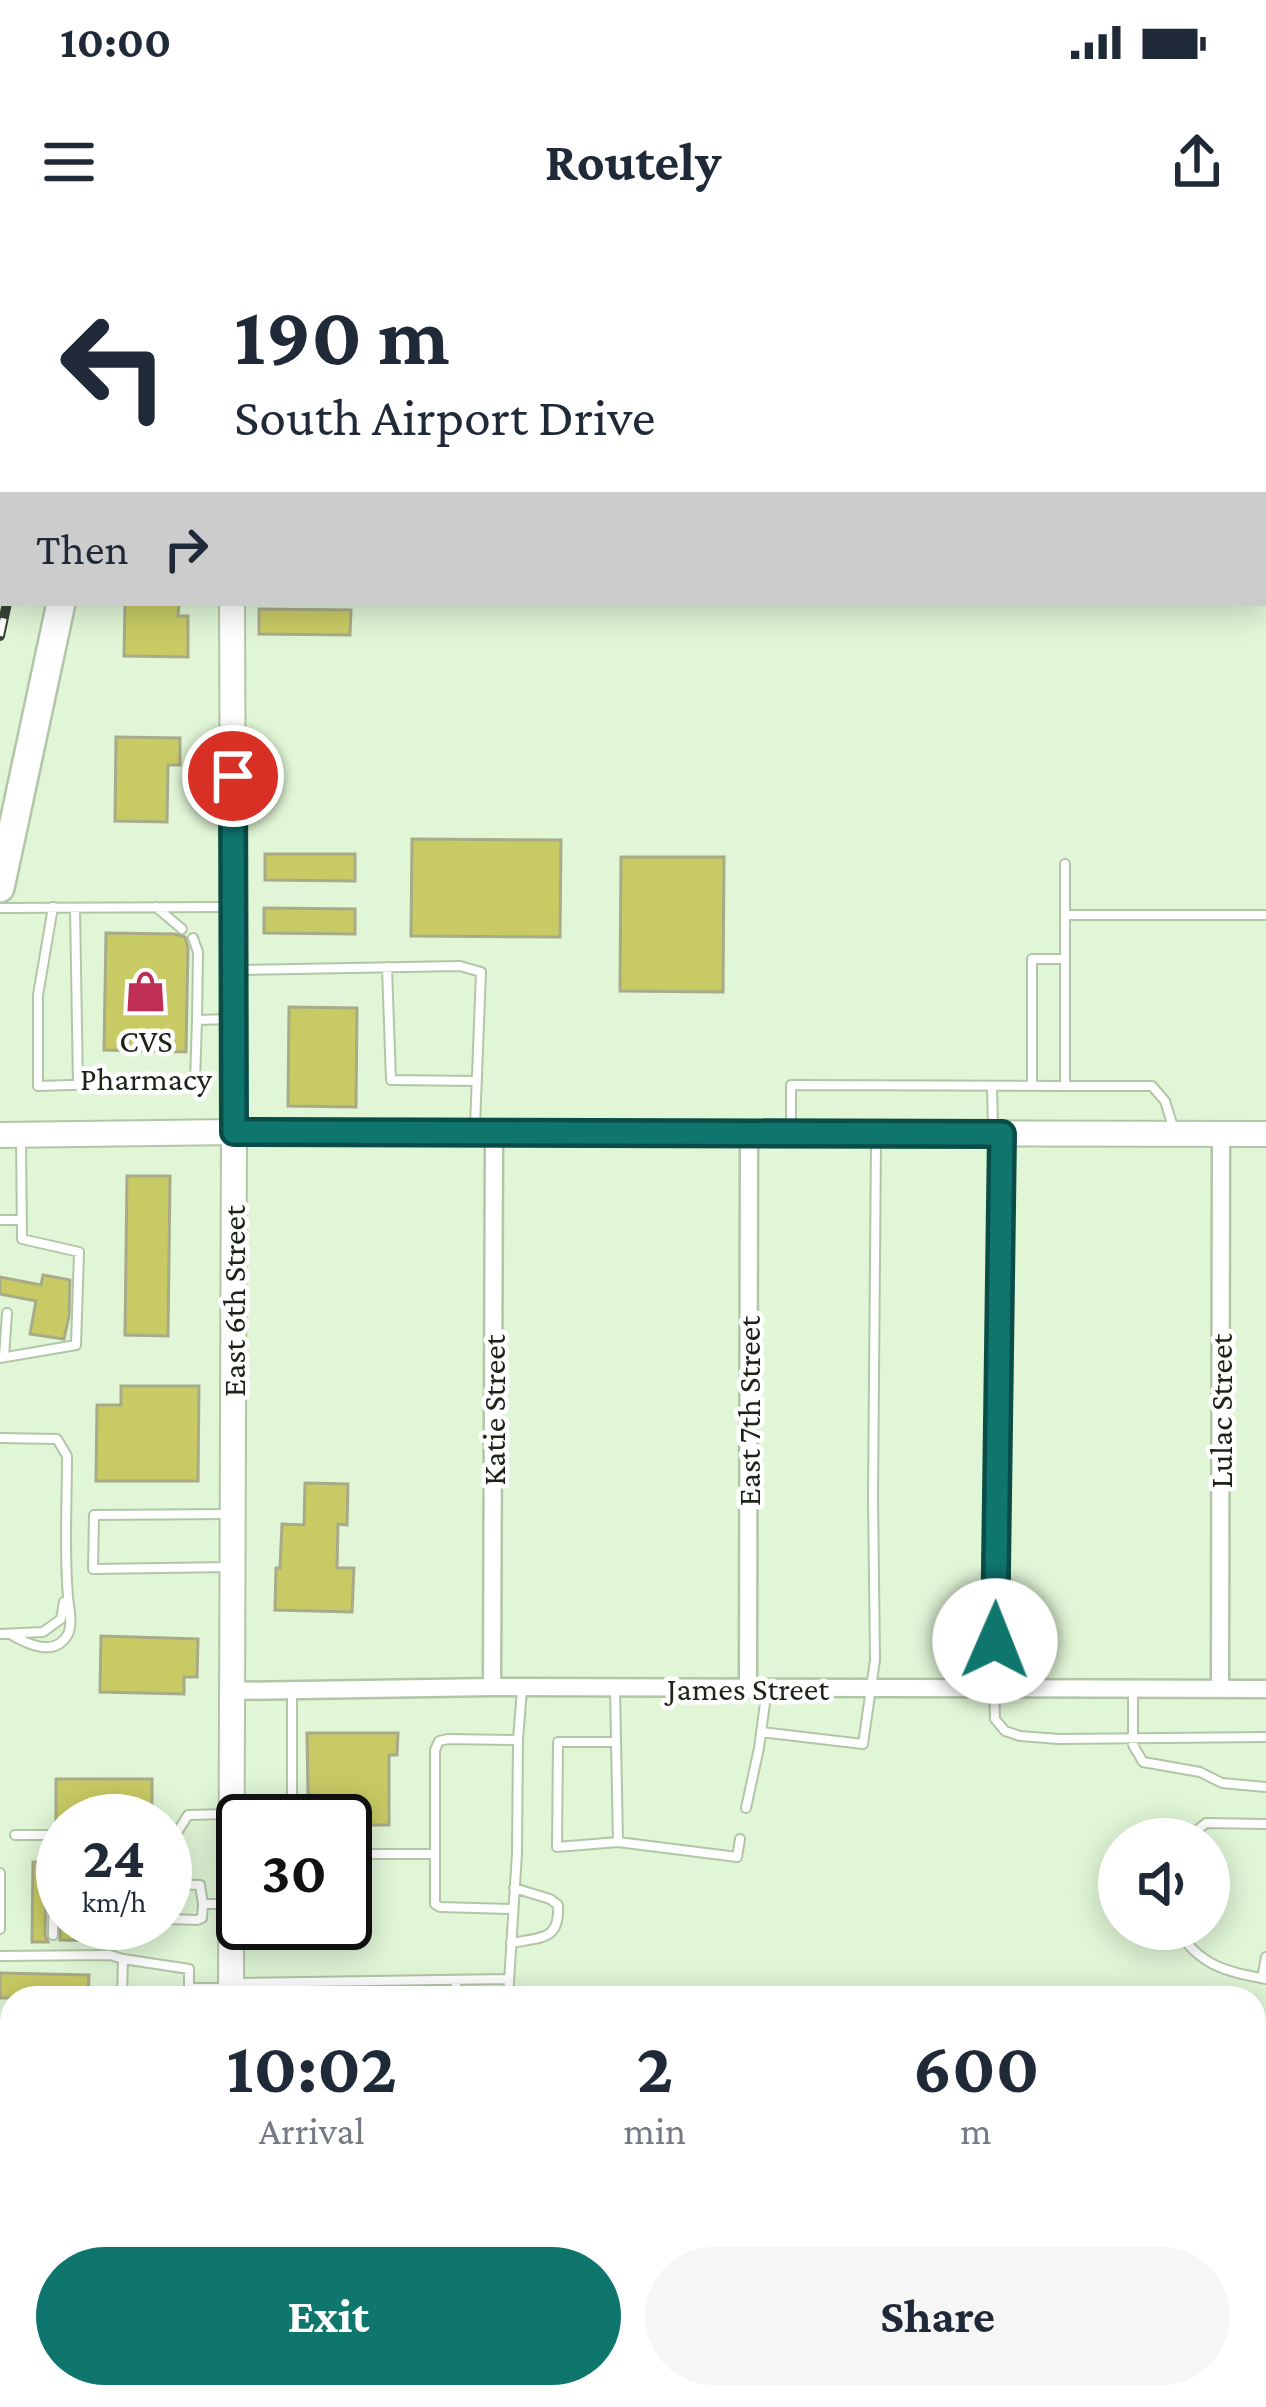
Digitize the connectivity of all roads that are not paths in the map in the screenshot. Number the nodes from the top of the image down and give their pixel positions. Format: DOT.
graph roads {
  1 [pos="61,606"];
  2 [pos="232,606"];
  3 [pos="1065,864"];
  4 [pos="0,888"];
  5 [pos="156,907"];
  6 [pos="233,907"];
  7 [pos="0,908"];
  8 [pos="53,908"];
  9 [pos="75,908"];
  10 [pos="1065,915"];
  11 [pos="1266,915"];
  12 [pos="182,929"];
  13 [pos="193,938"];
  14 [pos="1065,959"];
  15 [pos="387,967"];
  16 [pos="233,970"];
  17 [pos="234,1019"];
  18 [pos="197,1020"];
  19 [pos="476,1081"];
  20 [pos="78,1085"];
  21 [pos="992,1086"];
  22 [pos="1032,1086"];
  23 [pos="1065,1086"];
  24 [pos="234,1132"];
  25 [pos="748,1132"];
  26 [pos="484,1133"];
  27 [pos="791,1133"];
  28 [pos="876,1133"];
  29 [pos="1175,1133"];
  30 [pos="1221,1133"];
  31 [pos="1266,1133"];
  32 [pos="998,1134"];
  33 [pos="10,1135"];
  34 [pos="0,1220"];
  35 [pos="22,1220"];
  36 [pos="7,1313"];
  37 [pos="2,1358"];
  38 [pos="0,1438"];
  39 [pos="232,1514"];
  40 [pos="231,1567"];
  41 [pos="67,1588"];
  42 [pos="5,1634"];
  43 [pos="492,1687"];
  44 [pos="522,1687"];
  45 [pos="615,1688"];
  46 [pos="758,1688"];
  47 [pos="871,1688"];
  48 [pos="994,1688"];
  49 [pos="1133,1688"];
  50 [pos="1220,1689"];
  51 [pos="1266,1689"];
  52 [pos="292,1690"];
  53 [pos="231,1691"];
  54 [pos="761,1732"];
  55 [pos="1266,1737"];
  56 [pos="1133,1738"];
  57 [pos="518,1740"];
  58 [pos="616,1742"];
  59 [pos="1266,1787"];
  60 [pos="231,1794"];
  61 [pos="292,1794"];
  62 [pos="746,1808"];
  63 [pos="1230,1823"];
  64 [pos="1266,1824"];
  65 [pos="15,1835"];
  66 [pos="36,1835"];
  67 [pos="740,1839"];
  68 [pos="618,1842"];
  69 [pos="372,1854"];
  70 [pos="433,1854"];
  71 [pos="0,1873"];
  72 [pos="192,1885"];
  73 [pos="514,1888"];
  74 [pos="203,1904"];
  75 [pos="216,1904"];
  76 [pos="513,1909"];
  77 [pos="192,1919"];
  78 [pos="0,1929"];
  79 [pos="511,1942"];
  80 [pos="231,1950"];
  81 [pos="1193,1950"];
  82 [pos="0,1956"];
  83 [pos="1266,1957"];
  84 [pos="123,1959"];
  85 [pos="1264,1978"];
  86 [pos="508,1979"];
  87 [pos="456,1981"];
  88 [pos="122,1986"];
  89 [pos="189,1986"];
  90 [pos="231,1986"];
  91 [pos="331,1986"];
  92 [pos="456,1986"];
  93 [pos="508,1986"];
  1 -- 4 [label="main road"];
  2 -- 6 [label="street, East 6th Street"];
  3 -- 10 [label="lane"];
  5 -- 6 [label="lane"];
  5 -- 9 [label="lane"];
  5 -- 12 [label="lane"];
  6 -- 16 [label="street, East 6th Street"];
  7 -- 8 [label="lane"];
  8 -- 9 [label="lane"];
  8 -- 20 [label="lane"];
  9 -- 20 [label="lane"];
  10 -- 11 [label="lane"];
  10 -- 14 [label="lane"];
  13 -- 18 [label="lane"];
  14 -- 22 [label="lane"];
  14 -- 23 [label="lane"];
  15 -- 16 [label="lane"];
  15 -- 19 [label="lane"];
  15 -- 19 [label="lane"];
  16 -- 17 [label="street, East 6th Street"];
  17 -- 18 [label="lane"];
  17 -- 24 [label="street, East 6th Street"];
  18 -- 20 [label="lane"];
  19 -- 26 [label="lane"];
  21 -- 22 [label="lane"];
  21 -- 27 [label="lane"];
  21 -- 32 [label="lane"];
  22 -- 23 [label="lane"];
  23 -- 29 [label="lane"];
  24 -- 26 [label="street"];
  24 -- 33 [label="street"];
  24 -- 39 [label="street, East 6th Street"];
  25 -- 26 [label="street"];
  25 -- 27 [label="street"];
  25 -- 46 [label="street, East 7th Street"];
  26 -- 43 [label="street, Katie Street"];
  27 -- 28 [label="street"];
  28 -- 32 [label="street"];
  28 -- 47 [label="lane"];
  29 -- 30 [label="street"];
  29 -- 32 [label="street"];
  30 -- 31 [label="street"];
  30 -- 50 [label="street, Lulac Street"];
  32 -- 48 [label="street"];
  33 -- 35 [label="lane"];
  34 -- 35 [label="lane"];
  35 -- 37 [label="lane"];
  36 -- 37 [label="lane"];
  38 -- 41 [label="lane"];
  39 -- 40 [label="street, East 6th Street"];
  39 -- 40 [label="lane"];
  40 -- 53 [label="street, East 6th Street"];
  41 -- 42 [label="lane"];
  41 -- 42 [label="lane"];
  43 -- 44 [label="street, James Street"];
  43 -- 52 [label="street, James Street"];
  44 -- 45 [label="street, James Street"];
  44 -- 57 [label="lane"];
  45 -- 46 [label="street, James Street"];
  45 -- 58 [label="lane"];
  46 -- 47 [label="street, James Street"];
  46 -- 54 [label="lane"];
  47 -- 48 [label="street, James Street"];
  47 -- 54 [label="lane"];
  48 -- 49 [label="street, James Street"];
  48 -- 56 [label="lane"];
  49 -- 50 [label="street, James Street"];
  49 -- 56 [label="lane"];
  50 -- 51 [label="street, James Street"];
  52 -- 53 [label="street, James Street"];
  52 -- 61 [label="lane"];
  53 -- 60 [label="street, East 6th Street"];
  54 -- 62 [label="lane"];
  55 -- 56 [label="lane"];
  56 -- 59 [label="lane"];
  57 -- 70 [label="lane"];
  57 -- 73 [label="lane"];
  58 -- 68 [label="lane"];
  58 -- 68 [label="lane"];
  63 -- 64 [label="lane"];
  65 -- 66 [label="lane"];
  67 -- 68 [label="lane"];
  69 -- 70 [label="lane"];
  70 -- 76 [label="lane"];
  71 -- 78 [label="lane"];
  72 -- 74 [label="lane"];
  73 -- 76 [label="lane"];
  73 -- 79 [label="lane"];
  74 -- 75 [label="lane"];
  74 -- 77 [label="lane"];
  76 -- 79 [label="lane"];
  79 -- 86 [label="lane"];
  80 -- 90 [label="street, East 6th Street"];
  81 -- 85 [label="lane"];
  82 -- 84 [label="lane"];
  83 -- 85 [label="lane"];
  84 -- 88 [label="lane"];
  84 -- 89 [label="lane"];
  86 -- 87 [label="lane"];
  86 -- 93 [label="lane"];
  87 -- 91 [label="lane"];
  87 -- 92 [label="lane"];
}
